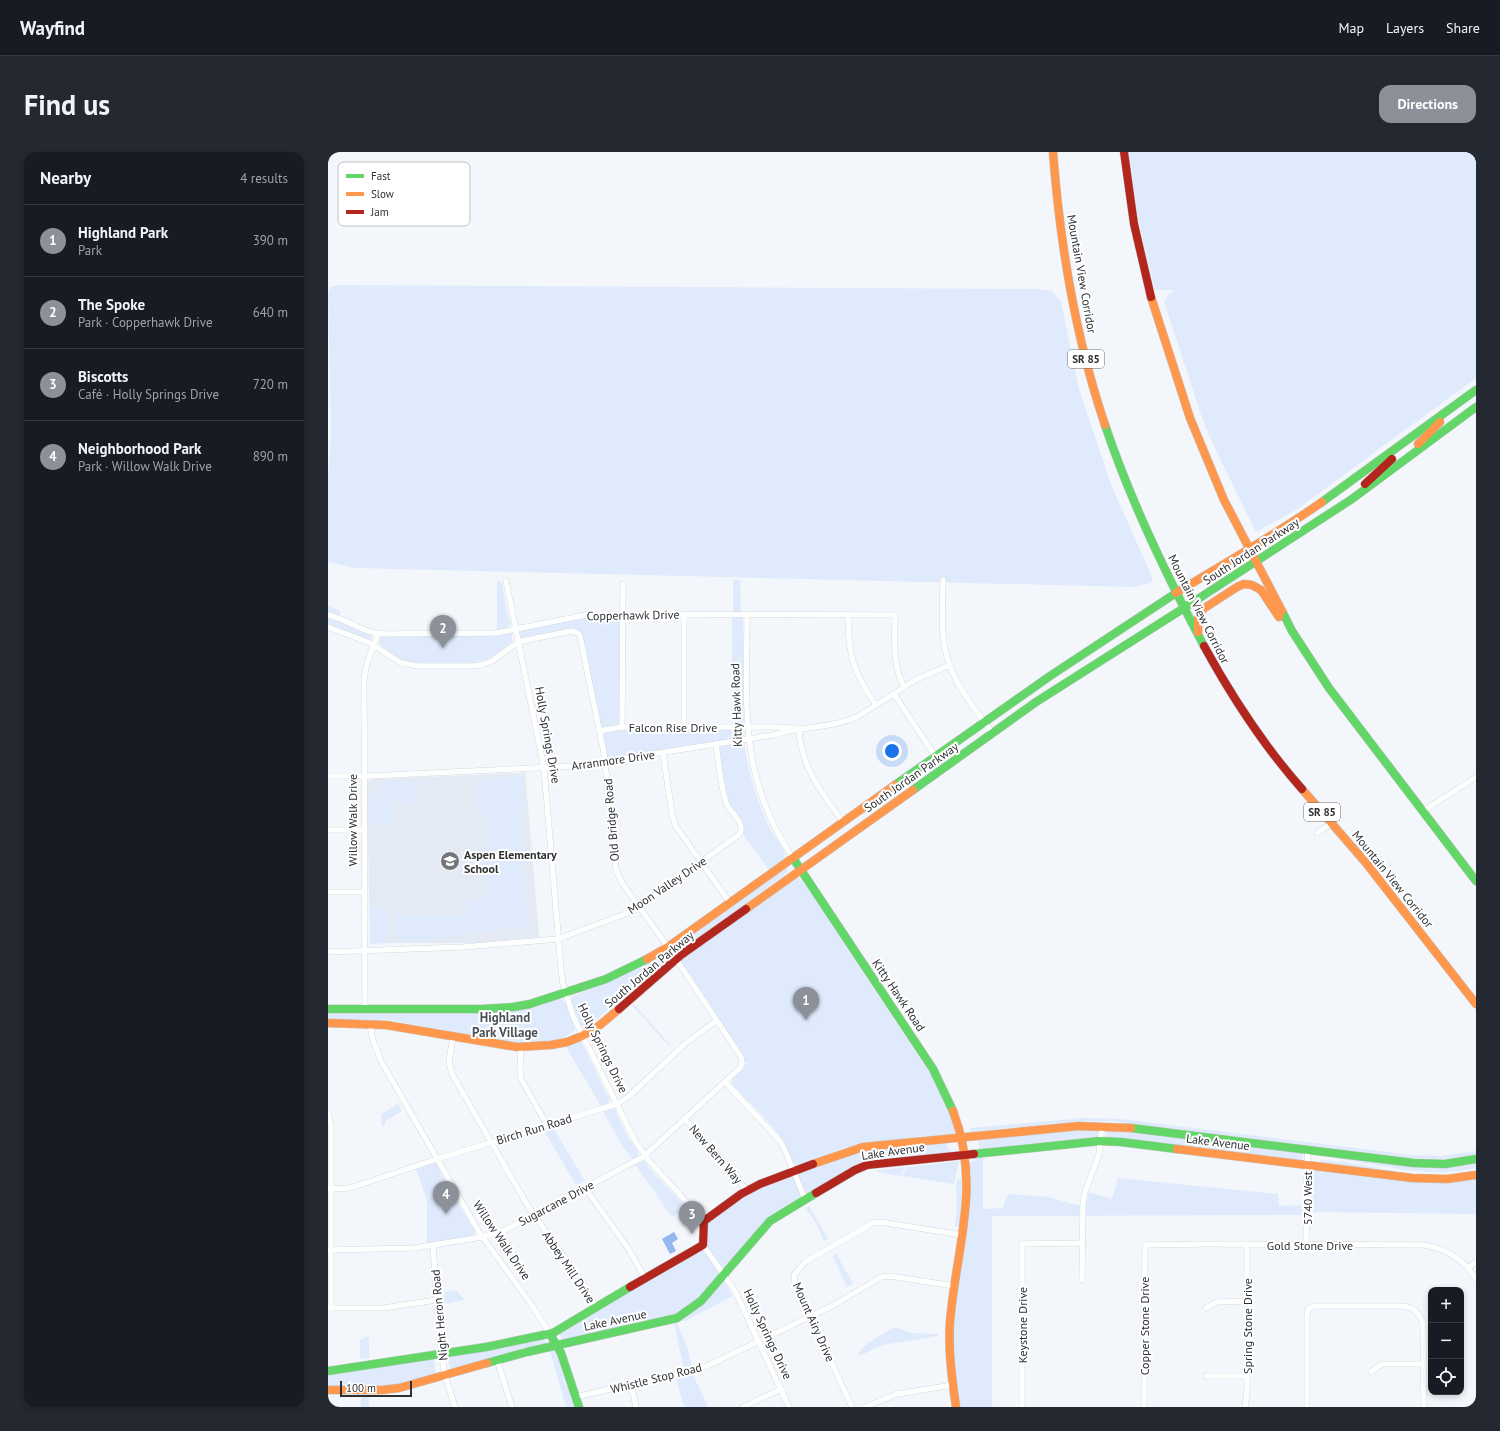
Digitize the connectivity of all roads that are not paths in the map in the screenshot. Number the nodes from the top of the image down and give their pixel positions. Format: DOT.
graph roads {
  1 [pos="1053,152"];
  2 [pos="1124,152"];
  3 [pos="1476,390"];
  4 [pos="1476,407"];
  5 [pos="1404,452"];
  6 [pos="1249,548"];
  7 [pos="1257,562"];
  8 [pos="944,580"];
  9 [pos="506,581"];
  10 [pos="623,584"];
  11 [pos="1176,593"];
  12 [pos="1184,608"];
  13 [pos="622,614"];
  14 [pos="684,614"];
  15 [pos="746,614"];
  16 [pos="328,615"];
  17 [pos="848,615"];
  18 [pos="328,627"];
  19 [pos="516,629"];
  20 [pos="1292,631"];
  21 [pos="576,632"];
  22 [pos="378,634"];
  23 [pos="518,642"];
  24 [pos="1203,644"];
  25 [pos="374,645"];
  26 [pos="950,665"];
  27 [pos="904,687"];
  28 [pos="894,694"];
  29 [pos="876,705"];
  30 [pos="984,722"];
  31 [pos="622,726"];
  32 [pos="684,727"];
  33 [pos="747,727"];
  34 [pos="799,729"];
  35 [pos="599,731"];
  36 [pos="993,734"];
  37 [pos="748,739"];
  38 [pos="716,744"];
  39 [pos="663,753"];
  40 [pos="934,756"];
  41 [pos="605,761"];
  42 [pos="544,768"];
  43 [pos="328,776"];
  44 [pos="364,776"];
  45 [pos="1476,777"];
  46 [pos="1423,811"];
  47 [pos="843,822"];
  48 [pos="1332,822"];
  49 [pos="328,830"];
  50 [pos="364,830"];
  51 [pos="1317,833"];
  52 [pos="793,858"];
  53 [pos="701,863"];
  54 [pos="801,870"];
  55 [pos="1476,881"];
  56 [pos="328,892"];
  57 [pos="365,892"];
  58 [pos="730,903"];
  59 [pos="639,907"];
  60 [pos="558,939"];
  61 [pos="668,947"];
  62 [pos="365,951"];
  63 [pos="328,952"];
  64 [pos="676,959"];
  65 [pos="566,993"];
  66 [pos="1476,1004"];
  67 [pos="328,1008"];
  68 [pos="365,1008"];
  69 [pos="716,1021"];
  70 [pos="328,1023"];
  71 [pos="370,1024"];
  72 [pos="453,1036"];
  73 [pos="582,1036"];
  74 [pos="521,1047"];
  75 [pos="725,1082"];
  76 [pos="617,1104"];
  77 [pos="328,1113"];
  78 [pos="685,1119"];
  79 [pos="547,1125"];
  80 [pos="1102,1126"];
  81 [pos="330,1128"];
  82 [pos="961,1138"];
  83 [pos="1100,1141"];
  84 [pos="491,1142"];
  85 [pos="1308,1150"];
  86 [pos="645,1155"];
  87 [pos="964,1155"];
  88 [pos="437,1159"];
  89 [pos="1476,1159"];
  90 [pos="1307,1166"];
  91 [pos="794,1171"];
  92 [pos="1476,1175"];
  93 [pos="586,1188"];
  94 [pos="329,1189"];
  95 [pos="746,1191"];
  96 [pos="805,1199"];
  97 [pos="533,1215"];
  98 [pos="704,1221"];
  99 [pos="962,1235"];
  100 [pos="482,1238"];
  101 [pos="1082,1244"];
  102 [pos="433,1245"];
  103 [pos="703,1245"];
  104 [pos="1246,1245"];
  105 [pos="1306,1245"];
  106 [pos="1145,1246"];
  107 [pos="329,1250"];
  108 [pos="1476,1262"];
  109 [pos="1468,1268"];
  110 [pos="724,1275"];
  111 [pos="645,1278"];
  112 [pos="1082,1280"];
  113 [pos="1476,1280"];
  114 [pos="954,1286"];
  115 [pos="436,1300"];
  116 [pos="1247,1301"];
  117 [pos="329,1308"];
  118 [pos="596,1308"];
  119 [pos="1206,1308"];
  120 [pos="810,1317"];
  121 [pos="550,1334"];
  122 [pos="759,1342"];
  123 [pos="557,1345"];
  124 [pos="441,1354"];
  125 [pos="498,1360"];
  126 [pos="1424,1364"];
  127 [pos="328,1371"];
  128 [pos="1371,1372"];
  129 [pos="445,1375"];
  130 [pos="1206,1376"];
  131 [pos="1247,1376"];
  132 [pos="631,1384"];
  133 [pos="953,1385"];
  134 [pos="781,1389"];
  135 [pos="328,1390"];
  136 [pos="575,1397"];
  137 [pos="455,1407"];
  138 [pos="512,1407"];
  139 [pos="579,1407"];
  140 [pos="636,1407"];
  141 [pos="743,1407"];
  142 [pos="790,1407"];
  143 [pos="852,1407"];
  144 [pos="865,1407"];
  145 [pos="956,1407"];
  146 [pos="1022,1407"];
  147 [pos="1144,1407"];
  148 [pos="1245,1407"];
  149 [pos="1307,1407"];
  150 [pos="1424,1407"];
  1 -- 11 [label="main road, Mountain View Corridor / SR 85"];
  2 -- 6 [label="main road"];
  3 -- 5 [label="main road, South Jordan Parkway"];
  4 -- 5 [label="main road, South Jordan Parkway"];
  5 -- 6 [label="main road, South Jordan Parkway"];
  5 -- 7 [label="main road, South Jordan Parkway"];
  6 -- 7 [label="main road"];
  6 -- 11 [label="main road, South Jordan Parkway"];
  7 -- 12 [label="main road, South Jordan Parkway"];
  7 -- 20 [label="main road"];
  8 -- 26 [label="street"];
  9 -- 19 [label="street, Holly Springs Drive"];
  10 -- 13 [label="street"];
  11 -- 12 [label="main road, Mountain View Corridor / SR 85"];
  11 -- 30 [label="main road, South Jordan Parkway"];
  12 -- 24 [label="main road, Mountain View Corridor / SR 85"];
  12 -- 36 [label="main road, South Jordan Parkway"];
  13 -- 14 [label="street, Copperhawk Drive"];
  13 -- 19 [label="street, Copperhawk Drive"];
  13 -- 31 [label="street"];
  14 -- 15 [label="street, Copperhawk Drive"];
  14 -- 32 [label="street"];
  15 -- 17 [label="street, Copperhawk Drive"];
  15 -- 33 [label="street, Kitty Hawk Road"];
  16 -- 22 [label="street, Copperhawk Drive"];
  17 -- 27 [label="street, Copperhawk Drive"];
  17 -- 29 [label="street"];
  18 -- 25 [label="street, Copperhawk Drive"];
  19 -- 22 [label="street, Copperhawk Drive"];
  19 -- 23 [label="street, Holly Springs Drive"];
  20 -- 24 [label="main road"];
  20 -- 46 [label="main road"];
  21 -- 23 [label="street, Copperhawk Drive"];
  21 -- 35 [label="street, Old Bridge Road"];
  22 -- 25 [label="street, Willow Walk Drive"];
  23 -- 25 [label="street, Copperhawk Drive"];
  23 -- 42 [label="street, Holly Springs Drive"];
  24 -- 48 [label="main road, Mountain View Corridor / SR 85"];
  25 -- 44 [label="street, Willow Walk Drive"];
  26 -- 27 [label="street, Arranmore Drive"];
  26 -- 30 [label="street"];
  27 -- 28 [label="street, Arranmore Drive"];
  28 -- 29 [label="street, Arranmore Drive"];
  28 -- 40 [label="street"];
  29 -- 34 [label="street, Arranmore Drive"];
  30 -- 36 [label="street"];
  30 -- 40 [label="main road, South Jordan Parkway"];
  31 -- 32 [label="street, Falcon Rise Drive"];
  31 -- 35 [label="street, Falcon Rise Drive"];
  32 -- 33 [label="street, Falcon Rise Drive"];
  33 -- 34 [label="street, Arranmore Drive"];
  33 -- 37 [label="street, Kitty Hawk Road"];
  34 -- 37 [label="street, Arranmore Drive"];
  34 -- 47 [label="street"];
  35 -- 41 [label="street, Old Bridge Road"];
  36 -- 54 [label="main road, South Jordan Parkway"];
  37 -- 38 [label="street, Arranmore Drive"];
  37 -- 52 [label="street, Kitty Hawk Road"];
  38 -- 39 [label="street, Arranmore Drive"];
  38 -- 53 [label="street, Moon Valley Drive"];
  39 -- 41 [label="street, Arranmore Drive"];
  39 -- 53 [label="street"];
  40 -- 47 [label="main road, South Jordan Parkway"];
  41 -- 42 [label="street, Arranmore Drive"];
  41 -- 59 [label="street, Old Bridge Road"];
  42 -- 44 [label="street, Arranmore Drive"];
  42 -- 60 [label="street, Holly Springs Drive"];
  43 -- 44 [label="street, Arranmore Drive"];
  44 -- 50 [label="street, Willow Walk Drive"];
  45 -- 46 [label="street"];
  46 -- 55 [label="main road"];
  47 -- 52 [label="main road, South Jordan Parkway"];
  48 -- 51 [label="street"];
  48 -- 66 [label="main road, Mountain View Corridor / SR 85"];
  49 -- 50 [label="street"];
  50 -- 57 [label="street, Willow Walk Drive"];
  52 -- 54 [label="main road, Kitty Hawk Road"];
  52 -- 58 [label="main road, South Jordan Parkway"];
  53 -- 58 [label="street"];
  53 -- 59 [label="street, Moon Valley Drive"];
  54 -- 64 [label="main road, South Jordan Parkway"];
  54 -- 82 [label="main road, Kitty Hawk Road"];
  56 -- 57 [label="street"];
  57 -- 62 [label="street, Willow Walk Drive"];
  58 -- 61 [label="main road, South Jordan Parkway"];
  59 -- 60 [label="street, Moon Valley Drive"];
  59 -- 61 [label="street, Old Bridge Road"];
  60 -- 62 [label="street, Moon Valley Drive"];
  60 -- 65 [label="street, Holly Springs Drive"];
  61 -- 65 [label="main road, South Jordan Parkway"];
  62 -- 63 [label="street, Moon Valley Drive"];
  62 -- 68 [label="street, Willow Walk Drive"];
  64 -- 69 [label="street"];
  64 -- 73 [label="main road, South Jordan Parkway"];
  65 -- 68 [label="main road, South Jordan Parkway"];
  65 -- 73 [label="street, Holly Springs Drive"];
  67 -- 68 [label="main road, South Jordan Parkway"];
  69 -- 75 [label="street, Sugarcane Drive"];
  69 -- 76 [label="street, Birch Run Road"];
  70 -- 71 [label="main road, South Jordan Parkway"];
  71 -- 72 [label="main road, South Jordan Parkway"];
  71 -- 88 [label="street, Willow Walk Drive"];
  72 -- 74 [label="main road, South Jordan Parkway"];
  72 -- 84 [label="street, Abbey Mill Drive"];
  73 -- 74 [label="main road, South Jordan Parkway"];
  73 -- 76 [label="street, Holly Springs Drive"];
  74 -- 79 [label="street"];
  75 -- 78 [label="street, Sugarcane Drive"];
  75 -- 91 [label="street"];
  76 -- 79 [label="street, Birch Run Road"];
  76 -- 86 [label="street, Holly Springs Drive"];
  77 -- 81 [label="street"];
  78 -- 86 [label="street, Sugarcane Drive"];
  78 -- 95 [label="street, New Bern Way"];
  79 -- 84 [label="street, Birch Run Road"];
  80 -- 82 [label="main road, Lake Avenue"];
  80 -- 83 [label="street"];
  80 -- 85 [label="main road, Lake Avenue"];
  81 -- 94 [label="street"];
  82 -- 87 [label="main road, Kitty Hawk Road"];
  82 -- 91 [label="main road, Lake Avenue"];
  83 -- 87 [label="main road, Lake Avenue"];
  83 -- 90 [label="main road, Lake Avenue"];
  83 -- 101 [label="street"];
  84 -- 88 [label="street, Birch Run Road"];
  84 -- 97 [label="street, Abbey Mill Drive"];
  85 -- 89 [label="main road, Lake Avenue"];
  85 -- 90 [label="street, 5740 West"];
  86 -- 93 [label="street, Sugarcane Drive"];
  86 -- 98 [label="street, Holly Springs Drive"];
  87 -- 96 [label="main road, Lake Avenue"];
  87 -- 99 [label="main road, Kitty Hawk Road"];
  88 -- 94 [label="street, Birch Run Road"];
  88 -- 100 [label="street, Willow Walk Drive"];
  90 -- 92 [label="main road, Lake Avenue"];
  90 -- 105 [label="street, 5740 West"];
  91 -- 95 [label="main road, Lake Avenue"];
  91 -- 96 [label="street"];
  93 -- 97 [label="street, Sugarcane Drive"];
  93 -- 111 [label="street"];
  94 -- 107 [label="street"];
  95 -- 98 [label="main road, Lake Avenue"];
  96 -- 110 [label="main road, Lake Avenue"];
  97 -- 100 [label="street, Sugarcane Drive"];
  97 -- 118 [label="street, Abbey Mill Drive"];
  98 -- 103 [label="main road"];
  99 -- 114 [label="main road, Kitty Hawk Road"];
  99 -- 120 [label="street, Mount Airy Drive"];
  100 -- 102 [label="street, Sugarcane Drive"];
  100 -- 121 [label="street, Willow Walk Drive"];
  101 -- 112 [label="street"];
  101 -- 146 [label="street, Keystone Drive"];
  102 -- 107 [label="street, Sugarcane Drive"];
  102 -- 115 [label="street, Night Heron Road"];
  103 -- 110 [label="street, Holly Springs Drive"];
  103 -- 111 [label="main road, Lake Avenue"];
  104 -- 105 [label="street, Gold Stone Drive"];
  104 -- 106 [label="street, Gold Stone Drive"];
  104 -- 116 [label="street, Spring Stone Drive"];
  105 -- 109 [label="street, Gold Stone Drive"];
  106 -- 147 [label="street, Copper Stone Drive"];
  107 -- 117 [label="street"];
  108 -- 109 [label="street"];
  109 -- 113 [label="street, Gold Stone Drive"];
  110 -- 122 [label="street, Holly Springs Drive"];
  110 -- 123 [label="main road, Lake Avenue"];
  111 -- 118 [label="main road, Lake Avenue"];
  114 -- 120 [label="street, Whistle Stop Road"];
  114 -- 133 [label="main road, Kitty Hawk Road"];
  115 -- 117 [label="street"];
  115 -- 124 [label="street, Night Heron Road"];
  116 -- 119 [label="street"];
  116 -- 131 [label="street, Spring Stone Drive"];
  118 -- 121 [label="main road, Lake Avenue"];
  120 -- 122 [label="street, Whistle Stop Road"];
  120 -- 143 [label="street, Mount Airy Drive"];
  121 -- 123 [label="main road, Willow Walk Drive"];
  121 -- 124 [label="main road, Lake Avenue"];
  122 -- 132 [label="street, Whistle Stop Road"];
  122 -- 134 [label="street, Holly Springs Drive"];
  123 -- 125 [label="main road, Lake Avenue"];
  123 -- 136 [label="main road, Willow Walk Drive"];
  124 -- 127 [label="main road, Lake Avenue"];
  124 -- 129 [label="street, Night Heron Road"];
  125 -- 129 [label="main road, Lake Avenue"];
  125 -- 138 [label="street"];
  126 -- 128 [label="street"];
  126 -- 149 [label="street"];
  126 -- 150 [label="street"];
  129 -- 135 [label="main road, Lake Avenue"];
  129 -- 137 [label="street, Night Heron Road"];
  130 -- 131 [label="street"];
  131 -- 148 [label="street, Spring Stone Drive"];
  132 -- 136 [label="street, Whistle Stop Road"];
  132 -- 140 [label="street"];
  133 -- 144 [label="street"];
  133 -- 145 [label="main road, Kitty Hawk Road"];
  134 -- 141 [label="street"];
  134 -- 142 [label="street, Holly Springs Drive"];
  136 -- 139 [label="main road, Willow Walk Drive"];
}
